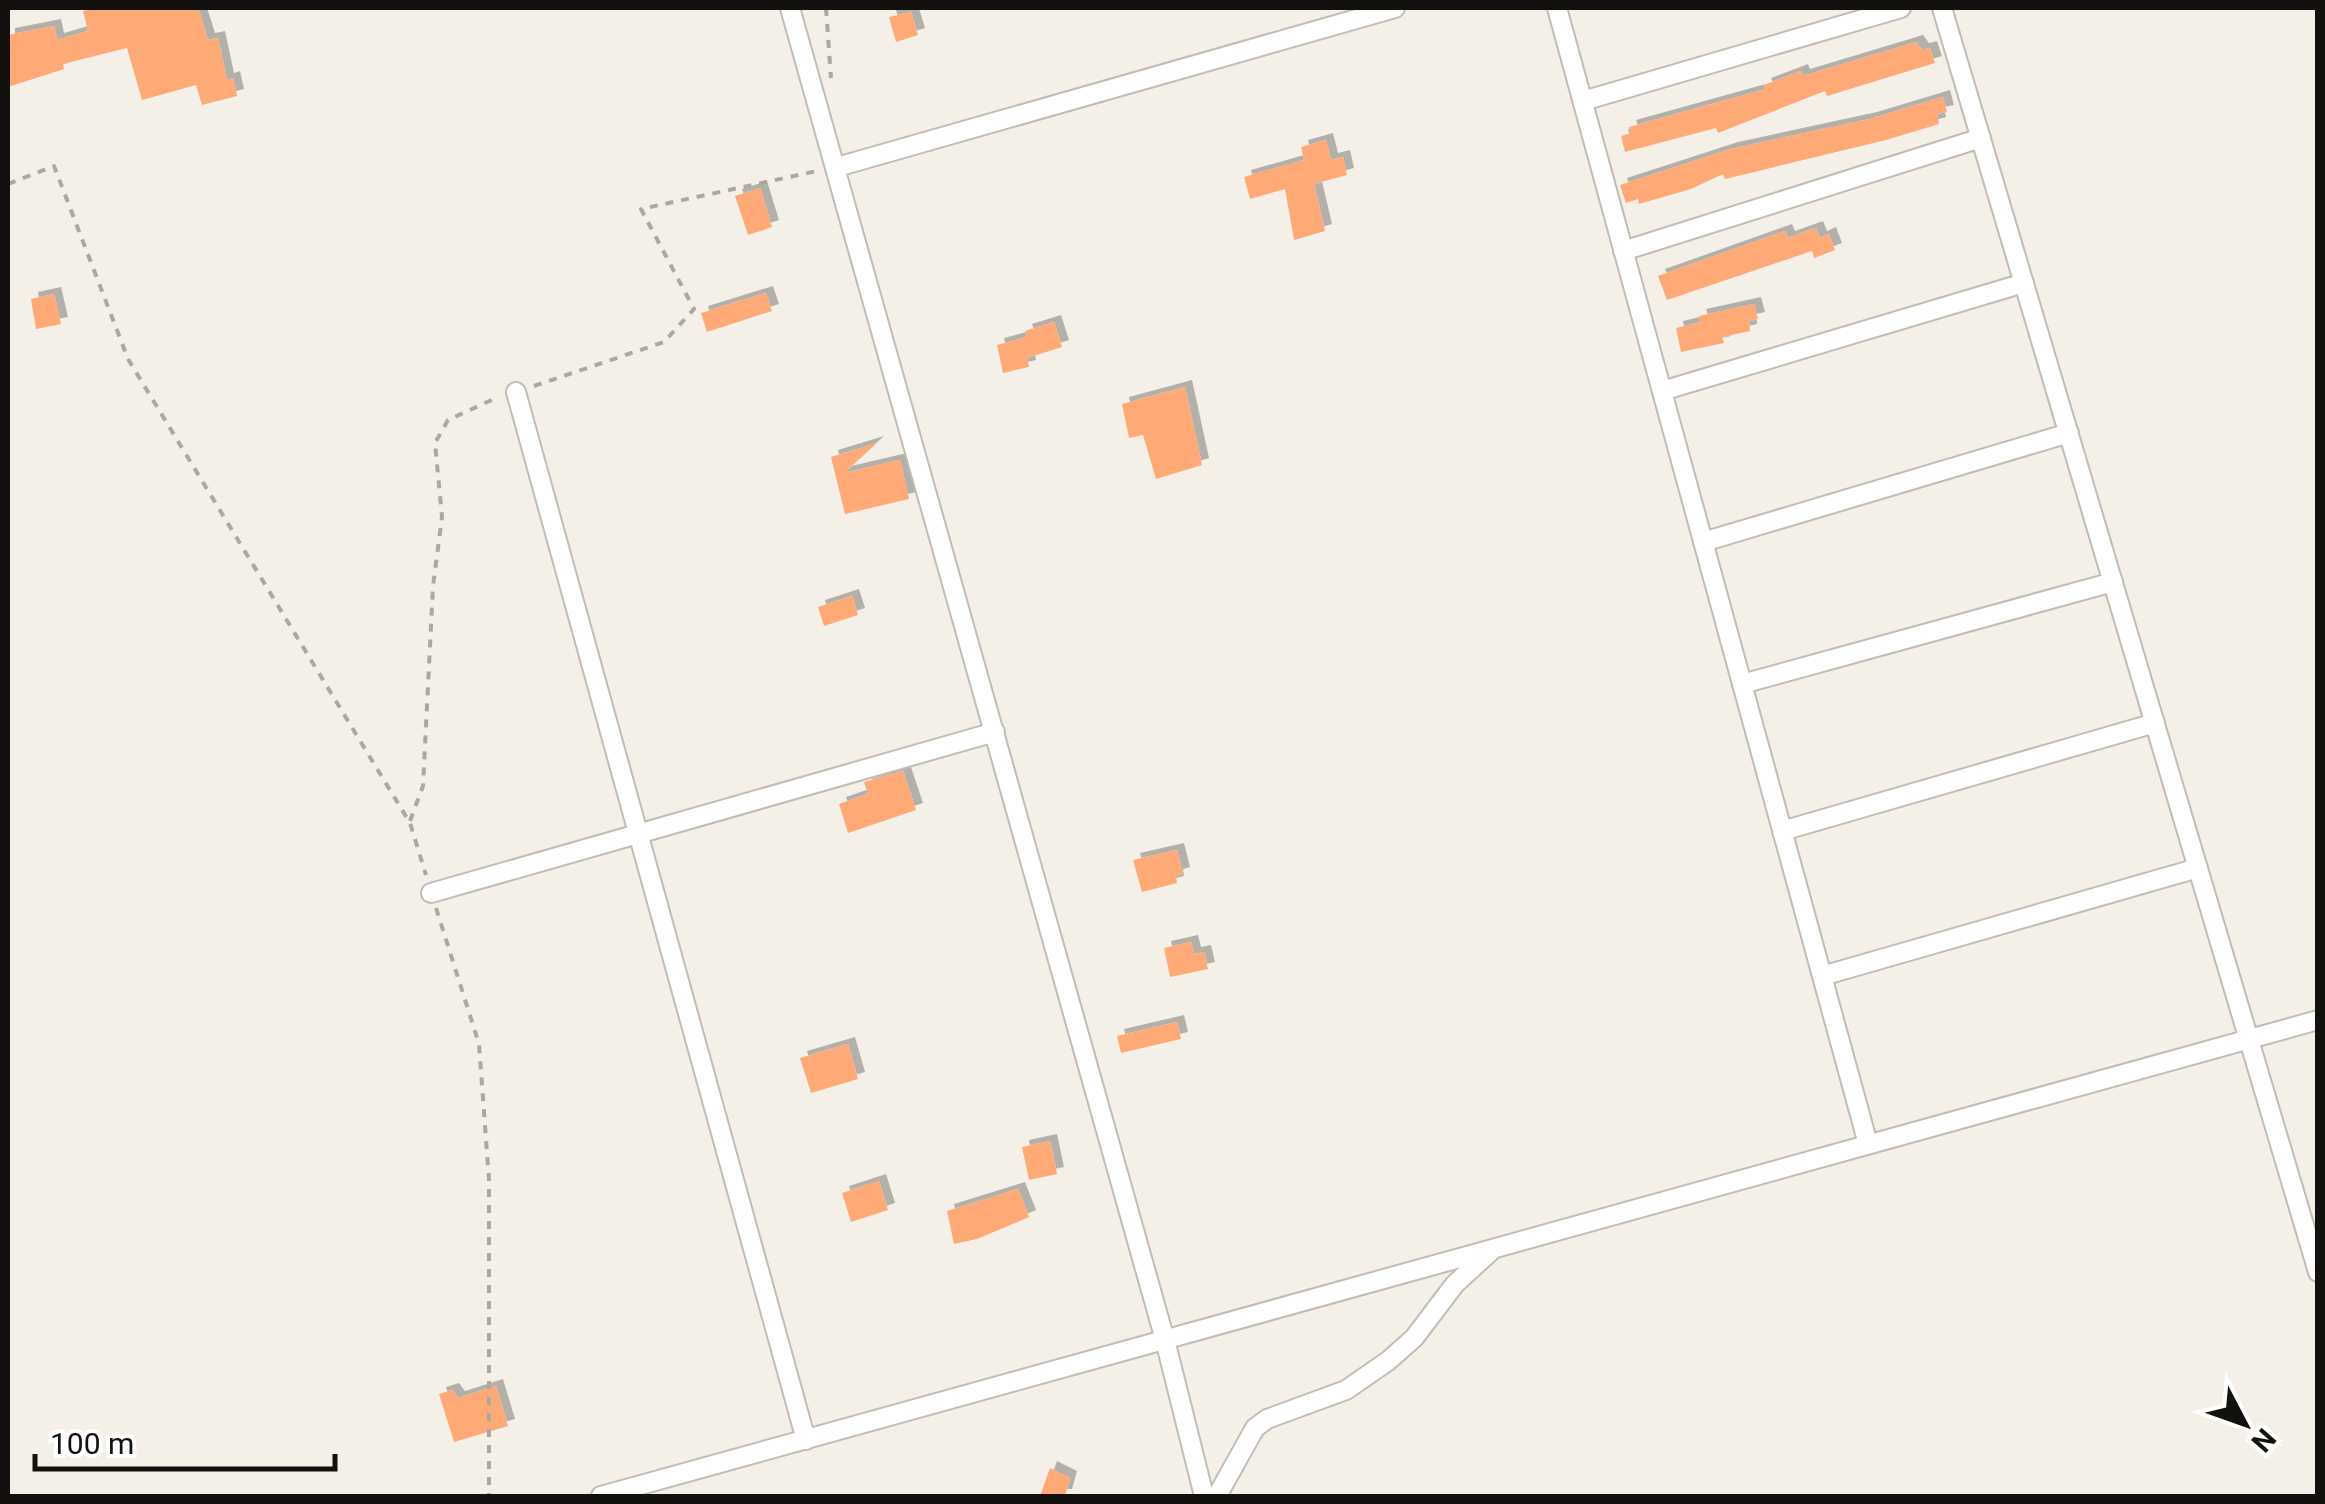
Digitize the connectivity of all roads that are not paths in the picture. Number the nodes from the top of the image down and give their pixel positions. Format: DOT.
graph roads {
  1 [pos="790,8"];
  2 [pos="1395,8"];
  3 [pos="1557,8"];
  4 [pos="1901,8"];
  5 [pos="1942,8"];
  6 [pos="1582,101"];
  7 [pos="1981,138"];
  8 [pos="837,167"];
  9 [pos="1623,251"];
  10 [pos="2024,283"];
  11 [pos="1662,391"];
  12 [pos="516,392"];
  13 [pos="2069,433"];
  14 [pos="1703,542"];
  15 [pos="2113,582"];
  16 [pos="1742,684"];
  17 [pos="2155,723"];
  18 [pos="996,732"];
  19 [pos="1782,831"];
  20 [pos="638,834"];
  21 [pos="2198,868"];
  22 [pos="432,893"];
  23 [pos="1822,976"];
  24 [pos="2318,1020"];
  25 [pos="2250,1038"];
  26 [pos="1868,1144"];
  27 [pos="1494,1248"];
  28 [pos="2318,1272"];
  29 [pos="1165,1340"];
  30 [pos="806,1440"];
  31 [pos="601,1496"];
  32 [pos="1204,1496"];
  33 [pos="1217,1496"];
  1 -- 8 [label="street"];
  2 -- 8 [label="street"];
  3 -- 6 [label="street"];
  4 -- 6 [label="street"];
  5 -- 7 [label="street"];
  6 -- 9 [label="street"];
  7 -- 9 [label="street"];
  7 -- 10 [label="street"];
  8 -- 18 [label="street"];
  9 -- 11 [label="street"];
  10 -- 11 [label="street"];
  10 -- 13 [label="street"];
  11 -- 14 [label="street"];
  12 -- 20 [label="street"];
  13 -- 14 [label="street"];
  13 -- 15 [label="street"];
  14 -- 16 [label="street"];
  15 -- 16 [label="street"];
  15 -- 17 [label="street"];
  16 -- 19 [label="street"];
  17 -- 19 [label="street"];
  17 -- 21 [label="street"];
  18 -- 20 [label="street"];
  18 -- 29 [label="street"];
  19 -- 23 [label="street"];
  20 -- 22 [label="street"];
  20 -- 30 [label="street"];
  21 -- 23 [label="street"];
  21 -- 25 [label="street"];
  23 -- 26 [label="street"];
  24 -- 25 [label="street"];
  25 -- 26 [label="street"];
  25 -- 28 [label="street"];
  26 -- 27 [label="street"];
  27 -- 29 [label="street"];
  27 -- 33 [label="street"];
  29 -- 30 [label="street"];
  29 -- 32 [label="street"];
  30 -- 31 [label="street"];
}
